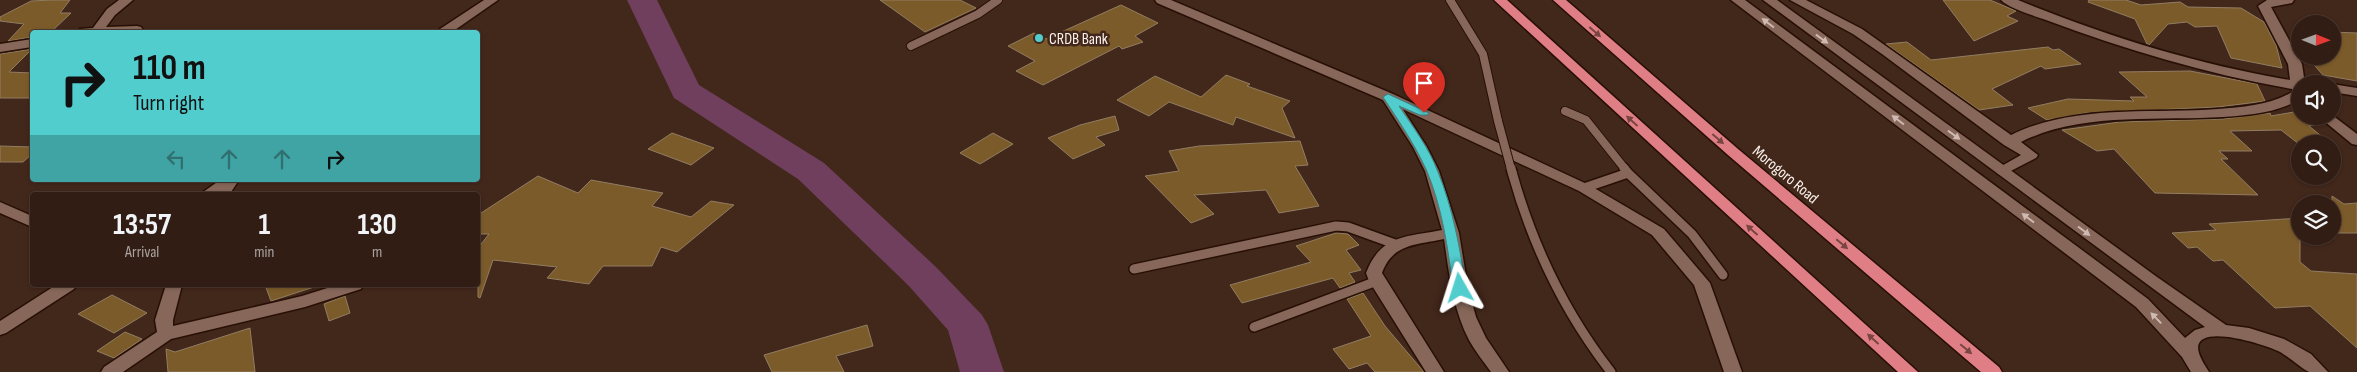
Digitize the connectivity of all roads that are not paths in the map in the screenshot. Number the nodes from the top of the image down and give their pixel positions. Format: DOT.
graph roads {
  1 [pos="127,0"];
  2 [pos="492,0"];
  3 [pos="998,0"];
  4 [pos="1162,0"];
  5 [pos="1450,0"];
  6 [pos="1500,0"];
  7 [pos="1559,0"];
  8 [pos="1737,0"];
  9 [pos="1769,0"];
  10 [pos="1796,0"];
  11 [pos="2007,0"];
  12 [pos="2288,0"];
  13 [pos="98,30"];
  14 [pos="136,30"];
  15 [pos="447,30"];
  16 [pos="30,43"];
  17 [pos="911,46"];
  18 [pos="0,48"];
  19 [pos="2296,75"];
  20 [pos="2341,89"];
  21 [pos="2291,91"];
  22 [pos="2357,92"];
  23 [pos="2291,96"];
  24 [pos="1388,97"];
  25 [pos="1565,111"];
  26 [pos="2337,125"];
  27 [pos="2357,141"];
  28 [pos="2009,142"];
  29 [pos="2003,171"];
  30 [pos="1628,173"];
  31 [pos="228,182"];
  32 [pos="1584,188"];
  33 [pos="212,192"];
  34 [pos="0,207"];
  35 [pos="30,221"];
  36 [pos="1451,234"];
  37 [pos="1395,244"];
  38 [pos="1134,269"];
  39 [pos="1723,275"];
  40 [pos="1377,281"];
  41 [pos="65,287"];
  42 [pos="173,287"];
  43 [pos="349,287"];
  44 [pos="1254,327"];
  45 [pos="0,329"];
  46 [pos="2221,330"];
  47 [pos="166,334"];
  48 [pos="2193,365"];
  49 [pos="110,372"];
  50 [pos="1434,372"];
  51 [pos="1500,372"];
  52 [pos="1611,372"];
  53 [pos="1733,372"];
  54 [pos="1909,372"];
  55 [pos="1993,372"];
  56 [pos="2319,372"];
  1 -- 13 [label="street"];
  2 -- 15 [label="street"];
  3 -- 17 [label="lane"];
  4 -- 24 [label="street"];
  5 -- 52 [label="lane, bridge"];
  54 -- 6 [label="highway, one-way"];
  7 -- 55 [label="highway, Morogoro Road, one-way"];
  48 -- 8 [label="street, one-way"];
  9 -- 29 [label="street, one-way"];
  10 -- 28 [label="street"];
  11 -- 21 [label="street"];
  12 -- 19 [label="street"];
  13 -- 14 [label="street"];
  16 -- 18 [label="street"];
  20 -- 22 [label="street"];
  23 -- 28 [label="street"];
  24 -- 32 [label="street"];
  24 -- 36 [label="street"];
  25 -- 30 [label="lane"];
  26 -- 27 [label="street"];
  28 -- 29 [label="street"];
  29 -- 46 [label="street, one-way"];
  30 -- 32 [label="lane"];
  30 -- 39 [label="lane"];
  31 -- 33 [label="street"];
  32 -- 53 [label="street"];
  34 -- 35 [label="street"];
  36 -- 37 [label="street"];
  36 -- 51 [label="street"];
  37 -- 38 [label="lane"];
  37 -- 40 [label="street"];
  40 -- 44 [label="lane"];
  40 -- 50 [label="street"];
  41 -- 45 [label="street"];
  42 -- 47 [label="street"];
  43 -- 47 [label="street"];
  46 -- 48 [label="street"];
  46 -- 56 [label="street"];
  47 -- 49 [label="street"];
}
